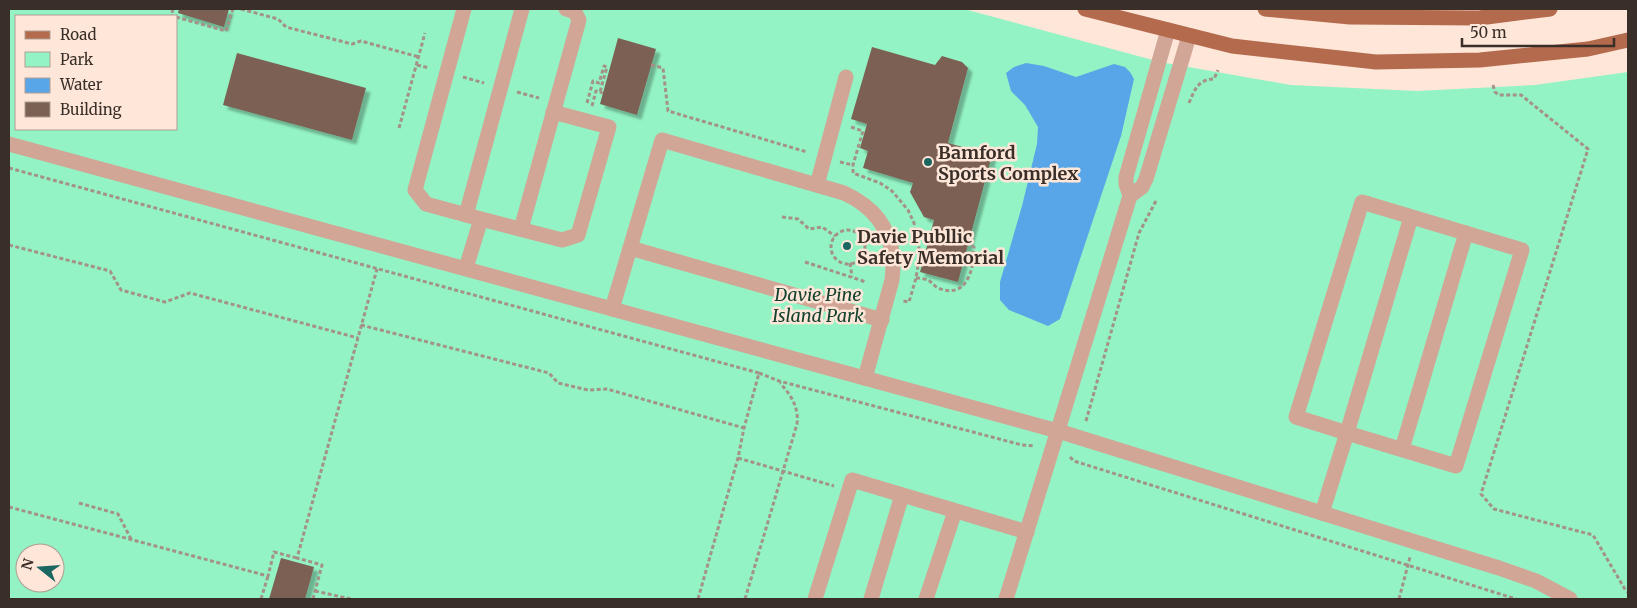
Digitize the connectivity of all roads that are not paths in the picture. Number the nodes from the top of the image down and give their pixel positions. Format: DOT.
graph roads {
  1 [pos="464,9"];
  2 [pos="522,9"];
  3 [pos="566,9"];
  4 [pos="1085,9"];
  5 [pos="1264,9"];
  6 [pos="1550,9"];
  7 [pos="1168,30"];
  8 [pos="1189,36"];
  9 [pos="1628,40"];
  10 [pos="846,78"];
  11 [pos="553,112"];
  12 [pos="9,144"];
  13 [pos="817,185"];
  14 [pos="1130,196"];
  15 [pos="466,215"];
  16 [pos="1411,216"];
  17 [pos="481,219"];
  18 [pos="520,229"];
  19 [pos="1466,233"];
  20 [pos="630,248"];
  21 [pos="466,268"];
  22 [pos="612,309"];
  23 [pos="882,320"];
  24 [pos="865,378"];
  25 [pos="1058,431"];
  26 [pos="1347,433"];
  27 [pos="1402,449"];
  28 [pos="902,495"];
  29 [pos="954,511"];
  30 [pos="1322,513"];
  31 [pos="1027,532"];
  32 [pos="815,599"];
  33 [pos="871,599"];
  34 [pos="926,599"];
  35 [pos="1006,599"];
  36 [pos="1570,599"];
  1 -- 15 [label="lane"];
  2 -- 15 [label="lane"];
  3 -- 11 [label="lane"];
  4 -- 7 [label="main road"];
  5 -- 6 [label="main road"];
  7 -- 8 [label="main road"];
  7 -- 14 [label="lane"];
  8 -- 9 [label="main road"];
  8 -- 14 [label="lane"];
  10 -- 13 [label="lane"];
  11 -- 18 [label="lane"];
  11 -- 18 [label="lane"];
  12 -- 21 [label="lane"];
  13 -- 20 [label="lane"];
  13 -- 23 [label="lane"];
  14 -- 25 [label="lane"];
  15 -- 17 [label="lane"];
  16 -- 19 [label="lane"];
  16 -- 26 [label="lane"];
  16 -- 26 [label="lane"];
  17 -- 18 [label="lane"];
  17 -- 21 [label="lane"];
  19 -- 27 [label="lane"];
  19 -- 27 [label="lane"];
  20 -- 22 [label="lane"];
  20 -- 23 [label="lane"];
  21 -- 22 [label="lane"];
  22 -- 24 [label="lane"];
  23 -- 24 [label="lane"];
  24 -- 25 [label="lane"];
  25 -- 30 [label="lane"];
  25 -- 31 [label="lane"];
  26 -- 27 [label="lane"];
  26 -- 30 [label="lane"];
  28 -- 29 [label="lane"];
  28 -- 32 [label="lane"];
  28 -- 33 [label="lane"];
  29 -- 31 [label="lane"];
  29 -- 34 [label="lane"];
  30 -- 36 [label="lane"];
  31 -- 35 [label="lane"];
}
